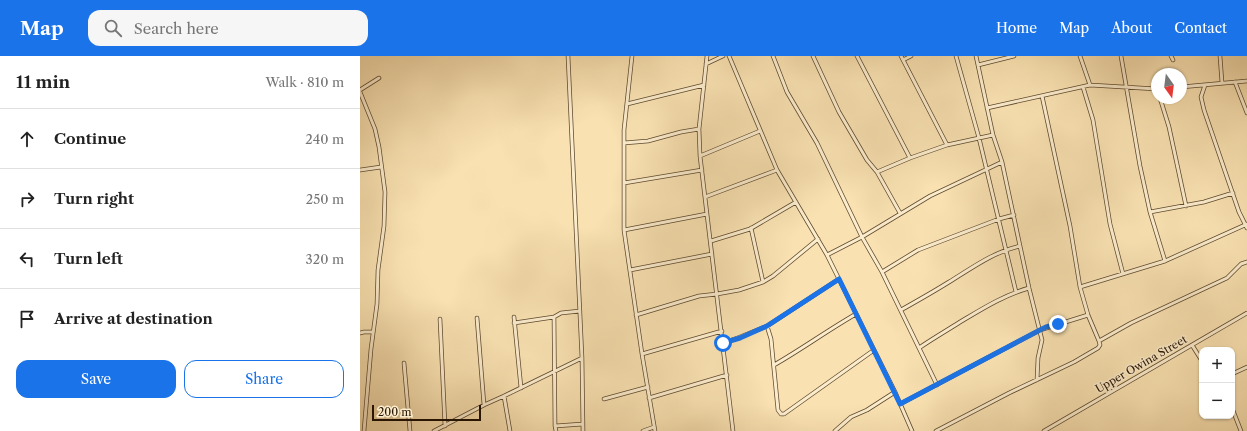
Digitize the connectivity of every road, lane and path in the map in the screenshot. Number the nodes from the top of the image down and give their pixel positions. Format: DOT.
graph roads {
  1 [pos="568,56"];
  2 [pos="632,56"];
  3 [pos="707,56"];
  4 [pos="723,56"];
  5 [pos="730,56"];
  6 [pos="773,56"];
  7 [pos="813,56"];
  8 [pos="857,56"];
  9 [pos="911,56"];
  10 [pos="956,56"];
  11 [pos="976,56"];
  12 [pos="1014,56"];
  13 [pos="1080,56"];
  14 [pos="1121,56"];
  15 [pos="1171,56"];
  16 [pos="1220,56"];
  17 [pos="902,58"];
  18 [pos="1173,60"];
  19 [pos="706,64"];
  20 [pos="978,65"];
  21 [pos="380,78"];
  22 [pos="1247,81"];
  23 [pos="1235,82"];
  24 [pos="1222,83"];
  25 [pos="704,85"];
  26 [pos="1090,85"];
  27 [pos="1205,85"];
  28 [pos="1187,86"];
  29 [pos="1083,87"];
  30 [pos="1127,87"];
  31 [pos="1151,89"];
  32 [pos="360,91"];
  33 [pos="1042,96"];
  34 [pos="627,104"];
  35 [pos="1162,104"];
  36 [pos="987,108"];
  37 [pos="1247,113"];
  38 [pos="699,129"];
  39 [pos="760,131"];
  40 [pos="993,135"];
  41 [pos="979,138"];
  42 [pos="624,143"];
  43 [pos="947,145"];
  44 [pos="700,156"];
  45 [pos="910,158"];
  46 [pos="1002,162"];
  47 [pos="382,167"];
  48 [pos="986,169"];
  49 [pos="360,170"];
  50 [pos="702,170"];
  51 [pos="777,170"];
  52 [pos="877,172"];
  53 [pos="624,183"];
  54 [pos="1233,193"];
  55 [pos="705,197"];
  56 [pos="796,202"];
  57 [pos="1186,206"];
  58 [pos="1150,212"];
  59 [pos="900,213"];
  60 [pos="707,214"];
  61 [pos="1014,215"];
  62 [pos="998,219"];
  63 [pos="1247,226"];
  64 [pos="750,228"];
  65 [pos="624,230"];
  66 [pos="862,237"];
  67 [pos="818,239"];
  68 [pos="711,241"];
  69 [pos="1020,246"];
  70 [pos="1006,249"];
  71 [pos="712,254"];
  72 [pos="827,255"];
  73 [pos="1165,261"];
  74 [pos="1247,262"];
  75 [pos="630,270"];
  76 [pos="882,272"];
  77 [pos="1123,274"];
  78 [pos="839,279"];
  79 [pos="763,282"];
  80 [pos="1080,287"];
  81 [pos="1029,288"];
  82 [pos="1016,292"];
  83 [pos="717,294"];
  84 [pos="900,310"];
  85 [pos="580,311"];
  86 [pos="1247,313"];
  87 [pos="856,314"];
  88 [pos="1088,315"];
  89 [pos="636,316"];
  90 [pos="514,317"];
  91 [pos="554,317"];
  92 [pos="477,318"];
  93 [pos="440,319"];
  94 [pos="514,323"];
  95 [pos="767,326"];
  96 [pos="1040,330"];
  97 [pos="373,332"];
  98 [pos="722,332"];
  99 [pos="360,333"];
  100 [pos="1099,341"];
  101 [pos="723,343"];
  102 [pos="1192,345"];
  103 [pos="918,348"];
  104 [pos="874,350"];
  105 [pos="642,354"];
  106 [pos="1199,356"];
  107 [pos="582,358"];
  108 [pos="404,363"];
  109 [pos="774,365"];
  110 [pos="1247,367"];
  111 [pos="555,371"];
  112 [pos="1235,373"];
  113 [pos="727,376"];
  114 [pos="1037,380"];
  115 [pos="937,386"];
  116 [pos="648,387"];
  117 [pos="520,388"];
  118 [pos="895,392"];
  119 [pos="504,396"];
  120 [pos="649,398"];
  121 [pos="604,399"];
  122 [pos="900,404"];
  123 [pos="484,405"];
  124 [pos="1235,416"];
  125 [pos="583,424"];
  126 [pos="445,426"];
  127 [pos="555,426"];
  128 [pos="655,429"];
  129 [pos="364,431"];
  130 [pos="410,431"];
  131 [pos="434,431"];
  132 [pos="510,431"];
  133 [pos="556,431"];
  134 [pos="583,431"];
  135 [pos="643,431"];
  136 [pos="733,431"];
  137 [pos="835,431"];
  138 [pos="912,431"];
  139 [pos="936,431"];
  140 [pos="1044,431"];
  141 [pos="1241,431"];
  1 -- 85 [label="street"];
  2 -- 34 [label="street"];
  3 -- 19 [label="street"];
  4 -- 19 [label="street"];
  5 -- 39 [label="street"];
  6 -- 66 [label="street"];
  7 -- 52 [label="street"];
  8 -- 45 [label="street"];
  9 -- 17 [label="street"];
  10 -- 41 [label="street"];
  11 -- 20 [label="street"];
  12 -- 20 [label="street"];
  13 -- 26 [label="street"];
  14 -- 30 [label="street"];
  15 -- 18 [label="street"];
  16 -- 24 [label="street"];
  17 -- 43 [label="street"];
  19 -- 25 [label="street"];
  20 -- 36 [label="street"];
  21 -- 32 [label="street"];
  22 -- 23 [label="street"];
  23 -- 24 [label="street"];
  23 -- 37 [label="street"];
  24 -- 27 [label="street"];
  25 -- 34 [label="street"];
  25 -- 38 [label="street"];
  26 -- 29 [label="street"];
  26 -- 30 [label="street"];
  27 -- 28 [label="street"];
  27 -- 54 [label="street"];
  29 -- 33 [label="street"];
  29 -- 77 [label="street"];
  30 -- 31 [label="street"];
  30 -- 58 [label="street"];
  32 -- 47 [label="street"];
  33 -- 36 [label="street"];
  33 -- 80 [label="street"];
  34 -- 42 [label="street"];
  35 -- 57 [label="street"];
  36 -- 40 [label="street"];
  38 -- 42 [label="street"];
  38 -- 44 [label="street"];
  39 -- 44 [label="street"];
  39 -- 51 [label="street"];
  40 -- 41 [label="street"];
  40 -- 46 [label="street"];
  41 -- 43 [label="street"];
  41 -- 48 [label="street"];
  42 -- 53 [label="street"];
  43 -- 45 [label="street"];
  44 -- 50 [label="street"];
  45 -- 52 [label="street"];
  46 -- 48 [label="street"];
  46 -- 61 [label="street"];
  47 -- 49 [label="street"];
  47 -- 97 [label="street"];
  48 -- 59 [label="street"];
  48 -- 62 [label="street"];
  50 -- 53 [label="street"];
  50 -- 55 [label="street"];
  51 -- 55 [label="street"];
  51 -- 56 [label="street"];
  52 -- 59 [label="street"];
  53 -- 65 [label="street"];
  54 -- 57 [label="street"];
  54 -- 63 [label="street"];
  55 -- 60 [label="street"];
  56 -- 64 [label="street"];
  56 -- 67 [label="street"];
  57 -- 58 [label="street"];
  58 -- 73 [label="street"];
  59 -- 66 [label="street"];
  60 -- 65 [label="street"];
  60 -- 68 [label="street"];
  61 -- 62 [label="street"];
  61 -- 69 [label="street"];
  62 -- 70 [label="street"];
  62 -- 76 [label="street"];
  63 -- 73 [label="street"];
  64 -- 68 [label="street"];
  64 -- 79 [label="street"];
  65 -- 75 [label="street"];
  66 -- 72 [label="street"];
  66 -- 76 [label="street"];
  67 -- 72 [label="street"];
  67 -- 79 [label="street"];
  68 -- 71 [label="street"];
  69 -- 70 [label="street"];
  69 -- 81 [label="street"];
  70 -- 82 [label="street"];
  70 -- 84 [label="street"];
  71 -- 75 [label="street"];
  71 -- 83 [label="street"];
  72 -- 78 [label="street"];
  73 -- 77 [label="street"];
  74 -- 100 [label="street"];
  75 -- 89 [label="street"];
  76 -- 84 [label="street"];
  77 -- 80 [label="street"];
  78 -- 87 [label="street"];
  78 -- 95 [label="street"];
  79 -- 83 [label="street"];
  80 -- 88 [label="street"];
  81 -- 82 [label="street"];
  81 -- 96 [label="street"];
  82 -- 103 [label="street"];
  83 -- 89 [label="street"];
  83 -- 98 [label="street"];
  84 -- 103 [label="street"];
  85 -- 91 [label="street"];
  85 -- 107 [label="street"];
  86 -- 102 [label="street, Upper Owina Street"];
  87 -- 104 [label="street"];
  87 -- 109 [label="street"];
  88 -- 96 [label="street"];
  88 -- 100 [label="street"];
  89 -- 105 [label="street"];
  90 -- 94 [label="street"];
  91 -- 94 [label="street"];
  91 -- 111 [label="street"];
  92 -- 123 [label="street"];
  93 -- 126 [label="street"];
  94 -- 117 [label="street"];
  95 -- 101 [label="street"];
  95 -- 109 [label="street"];
  96 -- 114 [label="street"];
  96 -- 115 [label="street"];
  97 -- 99 [label="street"];
  97 -- 129 [label="street"];
  98 -- 101 [label="street"];
  98 -- 105 [label="street"];
  100 -- 114 [label="street"];
  101 -- 113 [label="street"];
  102 -- 106 [label="street"];
  102 -- 140 [label="street, Upper Owina Street"];
  103 -- 115 [label="street"];
  104 -- 109 [label="street"];
  104 -- 118 [label="street"];
  105 -- 116 [label="street"];
  107 -- 111 [label="street"];
  107 -- 125 [label="street"];
  108 -- 130 [label="street"];
  110 -- 112 [label="street"];
  111 -- 117 [label="street"];
  111 -- 127 [label="street"];
  113 -- 120 [label="street"];
  113 -- 136 [label="street"];
  114 -- 139 [label="street"];
  115 -- 122 [label="street"];
  116 -- 120 [label="street"];
  116 -- 121 [label="street"];
  117 -- 119 [label="street"];
  118 -- 122 [label="street"];
  118 -- 137 [label="street"];
  119 -- 123 [label="street"];
  119 -- 132 [label="street"];
  120 -- 128 [label="street"];
  122 -- 138 [label="street"];
  123 -- 126 [label="street"];
  124 -- 141 [label="street"];
  125 -- 127 [label="street"];
  125 -- 134 [label="street"];
  126 -- 131 [label="street"];
  127 -- 133 [label="street"];
  128 -- 135 [label="street"];
}
